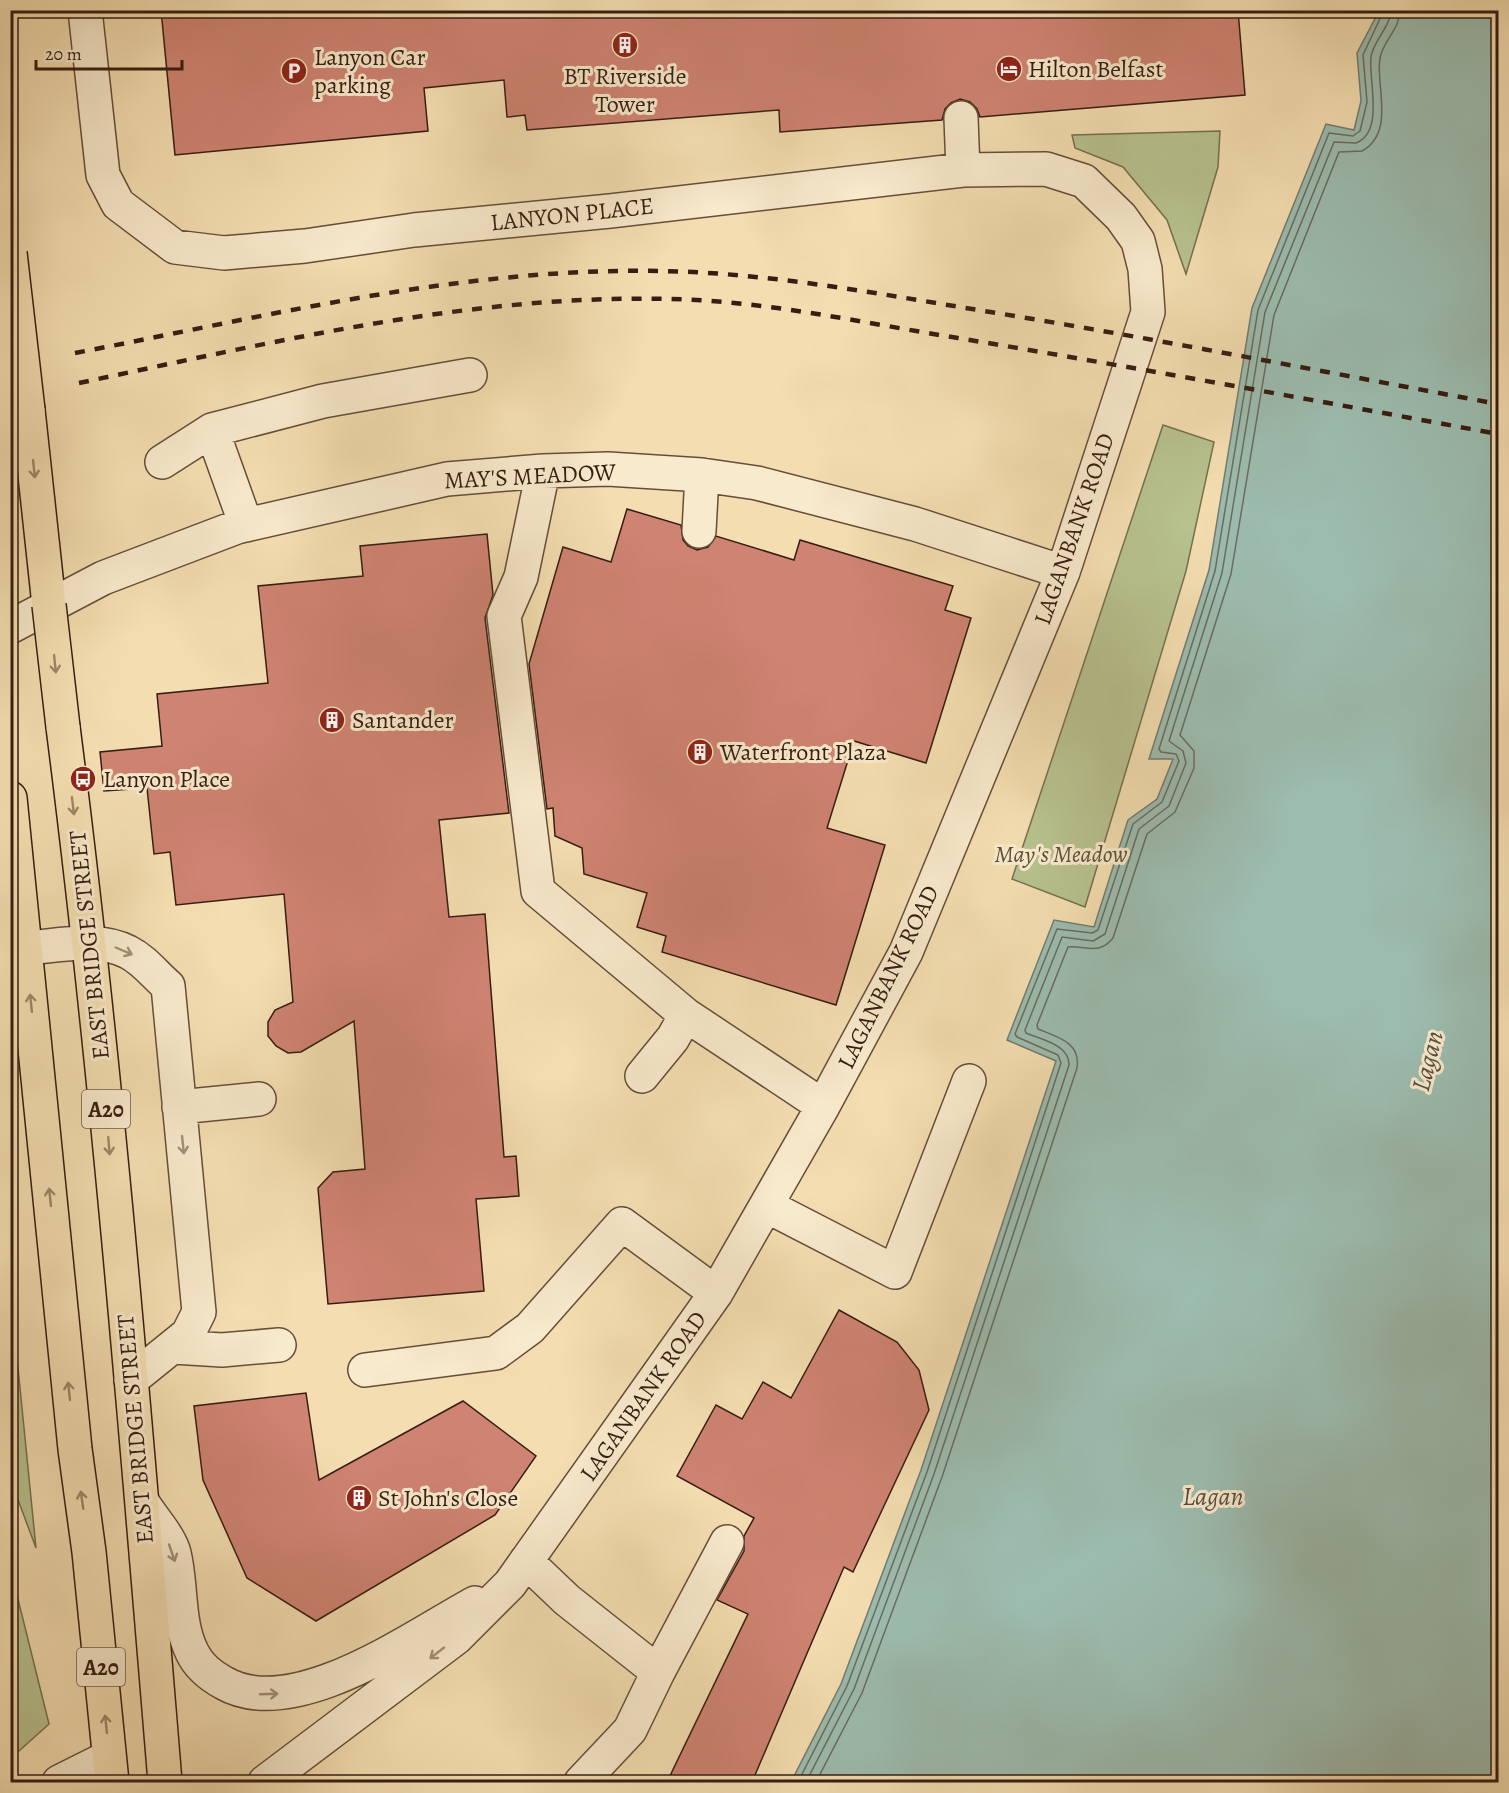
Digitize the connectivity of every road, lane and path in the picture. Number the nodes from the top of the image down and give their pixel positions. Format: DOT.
graph roads {
  1 [pos="85,10"];
  2 [pos="961,118"];
  3 [pos="963,170"];
  4 [pos="10,254"];
  5 [pos="1148,312"];
  6 [pos="470,375"];
  7 [pos="212,430"];
  8 [pos="162,462"];
  9 [pos="543,471"];
  10 [pos="702,475"];
  11 [pos="246,525"];
  12 [pos="699,531"];
  13 [pos="1063,572"];
  14 [pos="10,627"];
  15 [pos="10,798"];
  16 [pos="91,943"];
  17 [pos="25,948"];
  18 [pos="687,1015"];
  19 [pos="642,1076"];
  20 [pos="969,1081"];
  21 [pos="259,1099"];
  22 [pos="823,1106"];
  23 [pos="179,1107"];
  24 [pos="767,1206"];
  25 [pos="716,1293"];
  26 [pos="279,1345"];
  27 [pos="173,1347"];
  28 [pos="365,1370"];
  29 [pos="131,1380"];
  30 [pos="143,1503"];
  31 [pos="727,1542"];
  32 [pos="518,1573"];
  33 [pos="658,1672"];
  34 [pos="111,1770"];
  35 [pos="59,1782"];
  36 [pos="165,1782"];
  37 [pos="265,1782"];
  38 [pos="581,1782"];
  1 -- 3 [label="street, LANYON PLACE"];
  2 -- 3 [label="street"];
  3 -- 5 [label="street, LANYON PLACE"];
  4 -- 16 [label="main road, EAST BRIDGE STREET / A20, one-way, bridge"];
  5 -- 13 [label="street, LAGANBANK ROAD"];
  6 -- 7 [label="street"];
  7 -- 8 [label="street"];
  7 -- 11 [label="street"];
  9 -- 10 [label="street, MAY'S MEADOW"];
  9 -- 11 [label="street, MAY'S MEADOW"];
  9 -- 18 [label="street"];
  10 -- 12 [label="street"];
  10 -- 13 [label="street, MAY'S MEADOW"];
  11 -- 14 [label="street, MAY'S MEADOW"];
  13 -- 22 [label="street, LAGANBANK ROAD"];
  15 -- 17 [label="main road, A20"];
  16 -- 17 [label="street"];
  16 -- 23 [label="street, one-way"];
  16 -- 29 [label="main road, EAST BRIDGE STREET / A20, one-way"];
  34 -- 17 [label="main road, A20, one-way"];
  18 -- 19 [label="street"];
  18 -- 22 [label="street"];
  20 -- 24 [label="street"];
  21 -- 23 [label="street"];
  22 -- 24 [label="street, LAGANBANK ROAD"];
  23 -- 27 [label="street, one-way"];
  24 -- 25 [label="street, LAGANBANK ROAD"];
  25 -- 28 [label="street"];
  25 -- 32 [label="street, LAGANBANK ROAD"];
  26 -- 27 [label="street"];
  27 -- 29 [label="street"];
  29 -- 30 [label="main road, EAST BRIDGE STREET / A20"];
  30 -- 32 [label="street, LAGANBANK ROAD, one-way"];
  30 -- 36 [label="main road, EAST BRIDGE STREET / A20"];
  31 -- 33 [label="street"];
  32 -- 33 [label="street"];
  32 -- 37 [label="street, LAGANBANK ROAD, one-way"];
  33 -- 38 [label="street"];
  34 -- 35 [label="street"];
}
